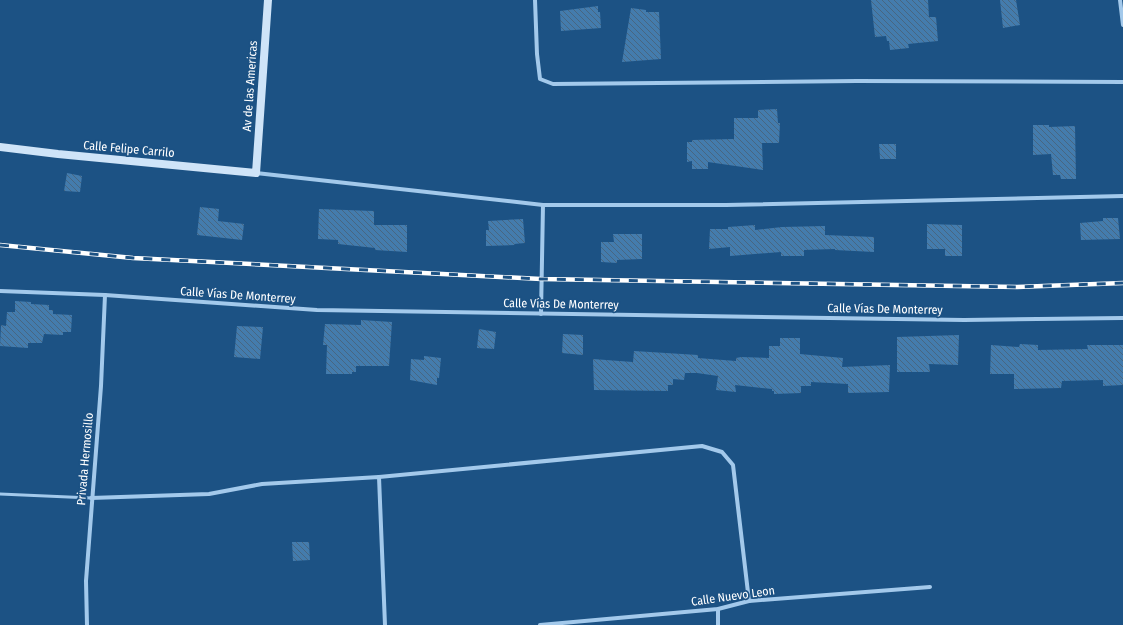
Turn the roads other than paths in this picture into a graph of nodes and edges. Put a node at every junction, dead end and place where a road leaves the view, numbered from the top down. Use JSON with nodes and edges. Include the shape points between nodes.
{"nodes":[{"id":1,"x":268,"y":0,"type":"edge"},
{"id":2,"x":535,"y":0,"type":"edge"},
{"id":3,"x":1120,"y":0,"type":"edge"},
{"id":4,"x":1123,"y":25,"type":"edge"},
{"id":5,"x":1123,"y":82,"type":"edge"},
{"id":6,"x":0,"y":147,"type":"edge"},
{"id":7,"x":256,"y":173,"type":"junction"},
{"id":8,"x":1123,"y":196,"type":"edge"},
{"id":9,"x":543,"y":205,"type":"junction"},
{"id":10,"x":0,"y":291,"type":"edge"},
{"id":11,"x":106,"y":295,"type":"junction"},
{"id":12,"x":540,"y":314,"type":"junction"},
{"id":13,"x":1123,"y":318,"type":"edge"},
{"id":14,"x":379,"y":477,"type":"junction"},
{"id":15,"x":0,"y":494,"type":"edge"},
{"id":16,"x":91,"y":498,"type":"junction"},
{"id":17,"x":930,"y":587,"type":"dead end"},
{"id":18,"x":749,"y":601,"type":"junction"},
{"id":19,"x":718,"y":609,"type":"junction"},
{"id":20,"x":87,"y":625,"type":"edge"},
{"id":21,"x":385,"y":625,"type":"edge"},
{"id":22,"x":540,"y":625,"type":"edge"},
{"id":23,"x":718,"y":625,"type":"edge"}],
"edges":[{"from":1,"to":7,"type":"street","name":"Av de las Americas"},
{"from":2,"to":5,"type":"street","via":[[540,79],[553,84]]},
{"from":3,"to":4,"type":"street"},
{"from":6,"to":7,"type":"street","name":"Calle Felipe Carrilo"},
{"from":7,"to":9,"type":"street"},
{"from":8,"to":9,"type":"street","via":[[726,205]]},
{"from":9,"to":12,"type":"street"},
{"from":10,"to":11,"type":"street","name":"Calle Vías De Monterrey"},
{"from":11,"to":12,"type":"street","name":"Calle Vías De Monterrey","via":[[317,310]]},
{"from":11,"to":16,"type":"street","name":"Privada Hermosillo"},
{"from":12,"to":13,"type":"street","name":"Calle Vías De Monterrey","via":[[964,320]]},
{"from":14,"to":16,"type":"street","via":[[262,484],[209,494]]},
{"from":14,"to":18,"type":"street","via":[[702,446],[722,452],[733,465]]},
{"from":14,"to":21,"type":"street"},
{"from":15,"to":16,"type":"lane"},
{"from":16,"to":20,"type":"street","name":"Privada Hermosillo","via":[[86,581]]},
{"from":17,"to":18,"type":"street","name":"Calle Nuevo Leon"},
{"from":18,"to":19,"type":"street","name":"Calle Nuevo Leon"},
{"from":19,"to":22,"type":"street","name":"Calle Nuevo Leon"},
{"from":19,"to":23,"type":"street"}]}
